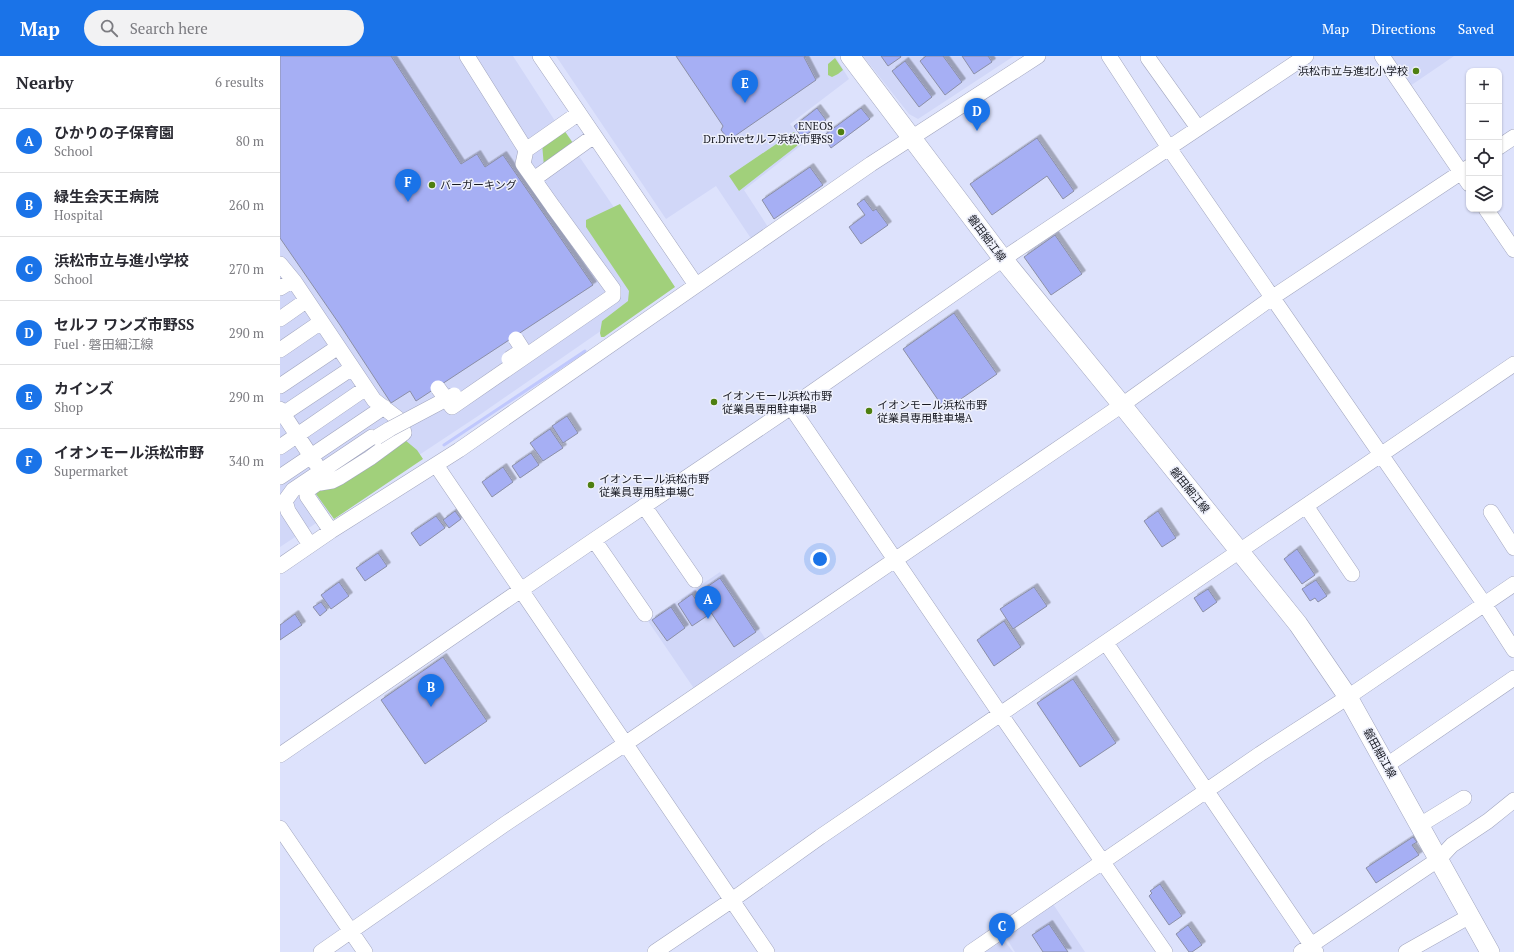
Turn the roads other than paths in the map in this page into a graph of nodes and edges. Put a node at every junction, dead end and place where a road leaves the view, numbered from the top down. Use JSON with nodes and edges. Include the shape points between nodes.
{"nodes":[{"id":1,"x":467,"y":56,"type":"edge"},
{"id":2,"x":540,"y":56,"type":"edge"},
{"id":3,"x":850,"y":56,"type":"edge"},
{"id":4,"x":1038,"y":56,"type":"edge"},
{"id":5,"x":1109,"y":56,"type":"edge"},
{"id":6,"x":1306,"y":56,"type":"edge"},
{"id":7,"x":1382,"y":56,"type":"edge"},
{"id":8,"x":1148,"y":58,"type":"dead end"},
{"id":9,"x":579,"y":113,"type":"junction"},
{"id":10,"x":1198,"y":128,"type":"junction"},
{"id":11,"x":594,"y":136,"type":"junction"},
{"id":12,"x":1514,"y":137,"type":"edge"},
{"id":13,"x":911,"y":138,"type":"junction"},
{"id":14,"x":1502,"y":145,"type":"edge"},
{"id":15,"x":1169,"y":148,"type":"junction"},
{"id":16,"x":526,"y":150,"type":"junction"},
{"id":17,"x":1466,"y":175,"type":"edge"},
{"id":18,"x":534,"y":179,"type":"junction"},
{"id":19,"x":1488,"y":212,"type":"edge"},
{"id":20,"x":1514,"y":250,"type":"edge"},
{"id":21,"x":1002,"y":259,"type":"junction"},
{"id":22,"x":280,"y":264,"type":"edge"},
{"id":23,"x":293,"y":280,"type":"junction"},
{"id":24,"x":696,"y":285,"type":"junction"},
{"id":25,"x":280,"y":288,"type":"edge"},
{"id":26,"x":1273,"y":297,"type":"junction"},
{"id":27,"x":307,"y":300,"type":"junction"},
{"id":28,"x":280,"y":319,"type":"edge"},
{"id":29,"x":321,"y":322,"type":"junction"},
{"id":30,"x":516,"y":339,"type":"dead end"},
{"id":31,"x":338,"y":347,"type":"junction"},
{"id":32,"x":280,"y":350,"type":"edge"},
{"id":33,"x":1514,"y":364,"type":"edge"},
{"id":34,"x":352,"y":368,"type":"junction"},
{"id":35,"x":280,"y":386,"type":"edge"},
{"id":36,"x":366,"y":388,"type":"junction"},
{"id":37,"x":438,"y":388,"type":"dead end"},
{"id":38,"x":1122,"y":405,"type":"junction"},
{"id":39,"x":791,"y":407,"type":"junction"},
{"id":40,"x":387,"y":410,"type":"junction"},
{"id":41,"x":281,"y":413,"type":"edge"},
{"id":42,"x":297,"y":436,"type":"junction"},
{"id":43,"x":280,"y":447,"type":"edge"},
{"id":44,"x":1382,"y":455,"type":"junction"},
{"id":45,"x":311,"y":456,"type":"junction"},
{"id":46,"x":436,"y":465,"type":"junction"},
{"id":47,"x":323,"y":476,"type":"junction"},
{"id":48,"x":280,"y":477,"type":"edge"},
{"id":49,"x":283,"y":496,"type":"edge"},
{"id":50,"x":644,"y":506,"type":"junction"},
{"id":51,"x":1306,"y":506,"type":"junction"},
{"id":52,"x":1491,"y":512,"type":"dead end"},
{"id":53,"x":330,"y":531,"type":"junction"},
{"id":54,"x":594,"y":540,"type":"junction"},
{"id":55,"x":310,"y":545,"type":"junction"},
{"id":56,"x":1514,"y":548,"type":"edge"},
{"id":57,"x":1239,"y":552,"type":"junction"},
{"id":58,"x":895,"y":560,"type":"junction"},
{"id":59,"x":280,"y":566,"type":"edge"},
{"id":60,"x":1352,"y":574,"type":"dead end"},
{"id":61,"x":695,"y":580,"type":"dead end"},
{"id":62,"x":1514,"y":584,"type":"edge"},
{"id":63,"x":521,"y":591,"type":"junction"},
{"id":64,"x":1485,"y":605,"type":"junction"},
{"id":65,"x":645,"y":614,"type":"dead end"},
{"id":66,"x":1106,"y":643,"type":"junction"},
{"id":67,"x":1514,"y":650,"type":"edge"},
{"id":68,"x":1514,"y":678,"type":"edge"},
{"id":69,"x":1348,"y":697,"type":"junction"},
{"id":70,"x":1001,"y":715,"type":"junction"},
{"id":71,"x":625,"y":744,"type":"junction"},
{"id":72,"x":280,"y":756,"type":"edge"},
{"id":73,"x":1387,"y":765,"type":"junction"},
{"id":74,"x":1206,"y":791,"type":"junction"},
{"id":75,"x":1464,"y":798,"type":"dead end"},
{"id":76,"x":1514,"y":800,"type":"edge"},
{"id":77,"x":1420,"y":825,"type":"junction"},
{"id":78,"x":280,"y":828,"type":"edge"},
{"id":79,"x":1439,"y":859,"type":"junction"},
{"id":80,"x":1104,"y":862,"type":"junction"},
{"id":81,"x":732,"y":900,"type":"junction"},
{"id":82,"x":1470,"y":916,"type":"junction"},
{"id":83,"x":351,"y":932,"type":"junction"},
{"id":84,"x":1309,"y":950,"type":"edge"},
{"id":85,"x":321,"y":952,"type":"edge"},
{"id":86,"x":365,"y":952,"type":"edge"},
{"id":87,"x":655,"y":952,"type":"edge"},
{"id":88,"x":767,"y":952,"type":"edge"},
{"id":89,"x":971,"y":952,"type":"edge"},
{"id":90,"x":1165,"y":952,"type":"edge"},
{"id":91,"x":1406,"y":952,"type":"edge"},
{"id":92,"x":1490,"y":952,"type":"edge"}],
"edges":[{"from":1,"to":16,"type":"street"},
{"from":2,"to":9,"type":"street"},
{"from":3,"to":13,"type":"main road","name":"磐田細江線"},
{"from":4,"to":13,"type":"street"},
{"from":5,"to":15,"type":"street"},
{"from":6,"to":10,"type":"street"},
{"from":7,"to":17,"type":"street"},
{"from":8,"to":10,"type":"street"},
{"from":9,"to":11,"type":"street"},
{"from":9,"to":16,"type":"street"},
{"from":10,"to":15,"type":"street"},
{"from":11,"to":18,"type":"street"},
{"from":11,"to":24,"type":"street"},
{"from":12,"to":14,"type":"street"},
{"from":13,"to":21,"type":"main road","name":"磐田細江線"},
{"from":13,"to":24,"type":"street"},
{"from":15,"to":21,"type":"street"},
{"from":15,"to":26,"type":"street"},
{"from":16,"to":18,"type":"street","via":[[523,164]]},
{"from":17,"to":26,"type":"street"},
{"from":18,"to":37,"type":"street","bridge":true,"via":[[613,289],[613,296],[452,407]]},
{"from":19,"to":20,"type":"street"},
{"from":21,"to":38,"type":"main road","name":"磐田細江線"},
{"from":21,"to":39,"type":"street"},
{"from":22,"to":23,"type":"street"},
{"from":23,"to":25,"type":"street"},
{"from":23,"to":27,"type":"street"},
{"from":24,"to":46,"type":"street"},
{"from":26,"to":38,"type":"street"},
{"from":26,"to":44,"type":"street"},
{"from":27,"to":28,"type":"street"},
{"from":27,"to":29,"type":"street"},
{"from":29,"to":31,"type":"street"},
{"from":29,"to":32,"type":"street"},
{"from":30,"to":47,"type":"street","bridge":true,"via":[[523,350],[453,396],[377,437],[372,437]]},
{"from":31,"to":34,"type":"street"},
{"from":31,"to":35,"type":"street"},
{"from":33,"to":44,"type":"street"},
{"from":34,"to":36,"type":"street"},
{"from":34,"to":41,"type":"street"},
{"from":36,"to":40,"type":"street","via":[[374,400]]},
{"from":36,"to":42,"type":"street"},
{"from":38,"to":57,"type":"main road","name":"磐田細江線"},
{"from":38,"to":58,"type":"street"},
{"from":39,"to":50,"type":"street"},
{"from":39,"to":58,"type":"street"},
{"from":40,"to":45,"type":"street"},
{"from":40,"to":47,"type":"street","via":[[401,421],[404,433],[340,477],[332,481]]},
{"from":41,"to":42,"type":"street"},
{"from":42,"to":43,"type":"street"},
{"from":42,"to":45,"type":"street"},
{"from":44,"to":51,"type":"street"},
{"from":44,"to":64,"type":"street"},
{"from":45,"to":47,"type":"street"},
{"from":45,"to":48,"type":"street"},
{"from":46,"to":53,"type":"street"},
{"from":46,"to":63,"type":"street"},
{"from":47,"to":49,"type":"street"},
{"from":47,"to":53,"type":"street","via":[[308,490],[307,496]]},
{"from":49,"to":55,"type":"street","via":[[288,511]]},
{"from":50,"to":54,"type":"street"},
{"from":50,"to":61,"type":"street"},
{"from":51,"to":57,"type":"street"},
{"from":51,"to":60,"type":"street"},
{"from":52,"to":56,"type":"street"},
{"from":53,"to":55,"type":"street"},
{"from":54,"to":63,"type":"street"},
{"from":54,"to":65,"type":"street"},
{"from":55,"to":59,"type":"street"},
{"from":57,"to":66,"type":"street"},
{"from":57,"to":69,"type":"main road","name":"磐田細江線","via":[[1298,624]]},
{"from":58,"to":70,"type":"street"},
{"from":58,"to":71,"type":"street"},
{"from":62,"to":64,"type":"street"},
{"from":63,"to":71,"type":"street"},
{"from":63,"to":72,"type":"street"},
{"from":64,"to":67,"type":"street"},
{"from":64,"to":69,"type":"street"},
{"from":66,"to":70,"type":"street"},
{"from":66,"to":74,"type":"street"},
{"from":68,"to":73,"type":"street"},
{"from":69,"to":73,"type":"main road","name":"磐田細江線"},
{"from":69,"to":74,"type":"street"},
{"from":70,"to":80,"type":"street"},
{"from":70,"to":81,"type":"street","via":[[820,837]]},
{"from":71,"to":81,"type":"street"},
{"from":71,"to":83,"type":"street"},
{"from":73,"to":77,"type":"main road","name":"磐田細江線"},
{"from":74,"to":80,"type":"street"},
{"from":74,"to":84,"type":"street"},
{"from":75,"to":77,"type":"street"},
{"from":76,"to":79,"type":"street","via":[[1452,845]]},
{"from":77,"to":79,"type":"main road","name":"磐田細江線"},
{"from":78,"to":83,"type":"street"},
{"from":79,"to":82,"type":"main road","name":"磐田細江線"},
{"from":79,"to":84,"type":"street"},
{"from":80,"to":89,"type":"street"},
{"from":80,"to":90,"type":"street"},
{"from":81,"to":87,"type":"street"},
{"from":81,"to":88,"type":"street"},
{"from":82,"to":91,"type":"street"},
{"from":82,"to":92,"type":"main road","name":"磐田細江線"},
{"from":83,"to":85,"type":"street"},
{"from":83,"to":86,"type":"street"}]}
